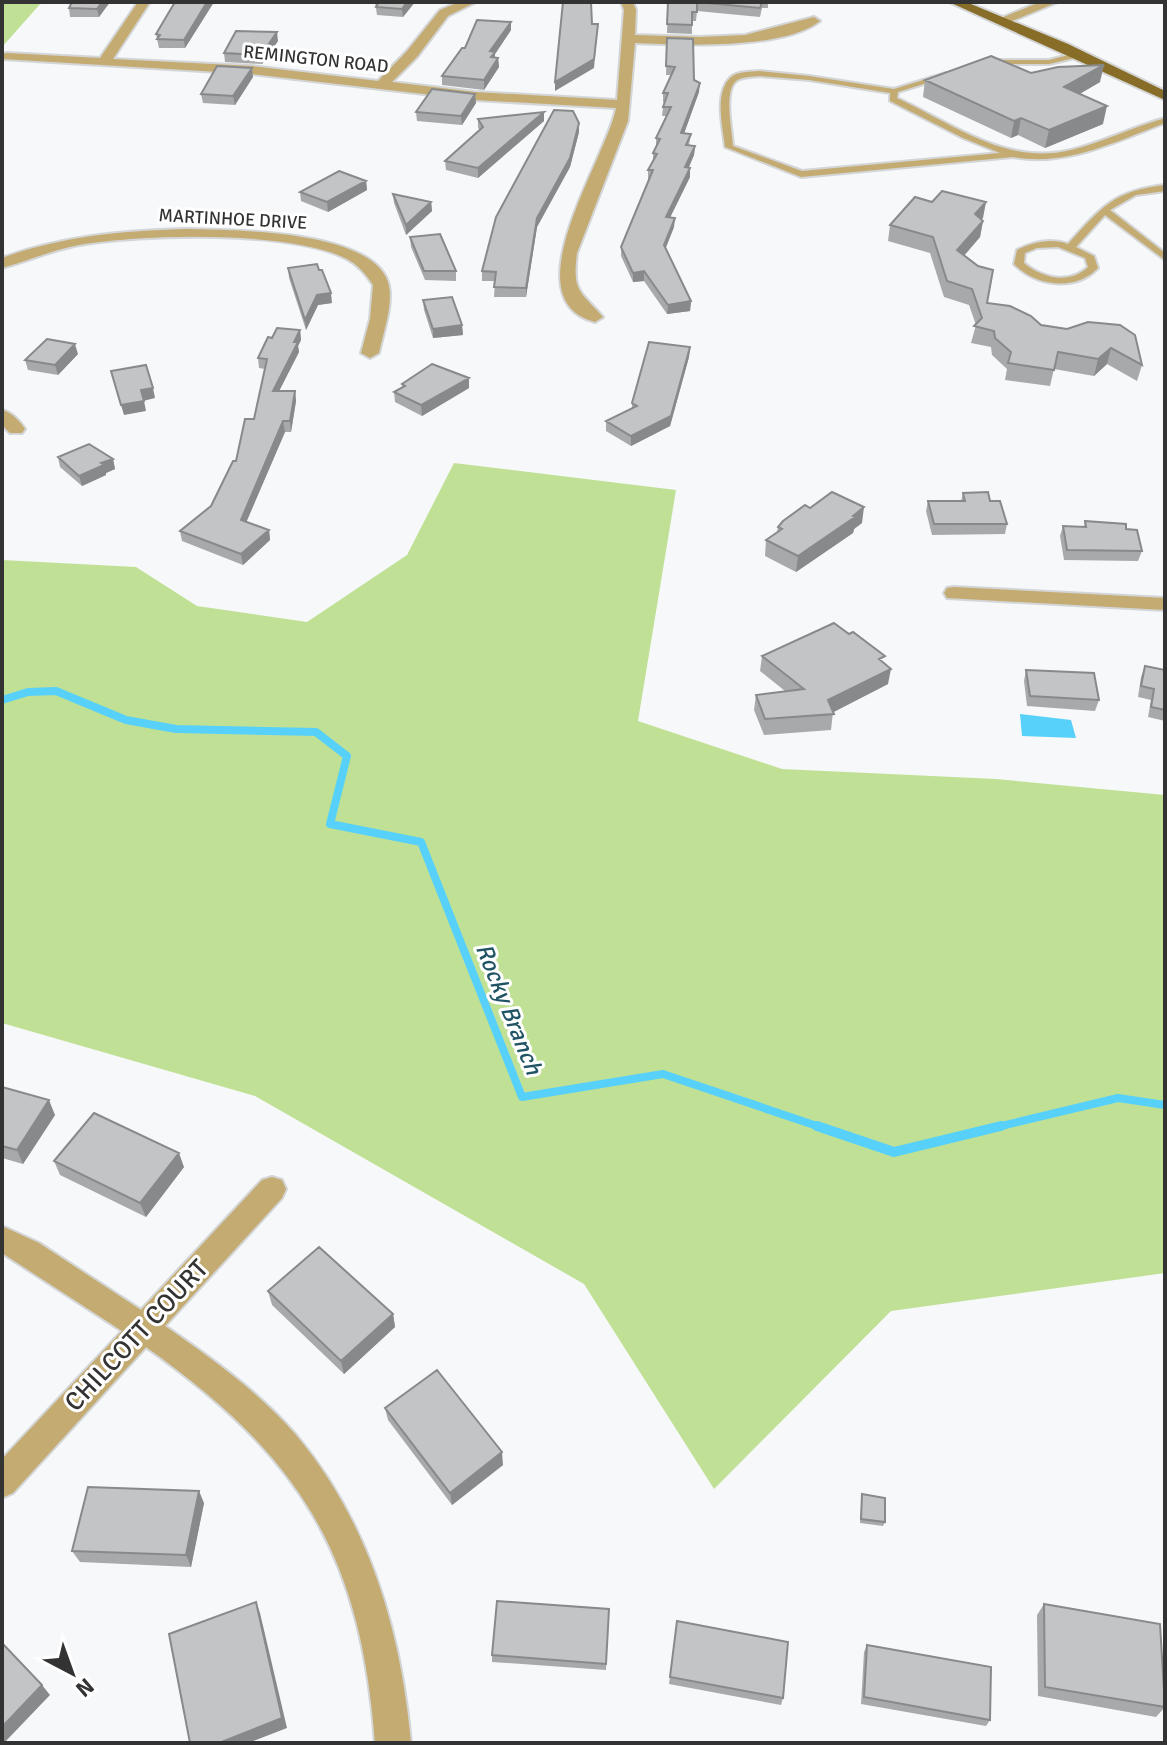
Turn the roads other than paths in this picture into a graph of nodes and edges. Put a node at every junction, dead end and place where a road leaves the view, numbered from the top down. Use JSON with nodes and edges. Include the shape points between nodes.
{"nodes":[{"id":1,"x":144,"y":2,"type":"edge"},
{"id":2,"x":470,"y":2,"type":"edge"},
{"id":3,"x":627,"y":2,"type":"edge"},
{"id":4,"x":955,"y":2,"type":"edge"},
{"id":5,"x":1052,"y":2,"type":"edge"},
{"id":6,"x":814,"y":21,"type":"dead end"},
{"id":7,"x":1000,"y":21,"type":"junction"},
{"id":8,"x":629,"y":39,"type":"junction"},
{"id":9,"x":1080,"y":54,"type":"junction"},
{"id":10,"x":7,"y":57,"type":"dead end"},
{"id":11,"x":979,"y":61,"type":"edge"},
{"id":12,"x":104,"y":62,"type":"junction"},
{"id":13,"x":958,"y":69,"type":"edge"},
{"id":14,"x":382,"y":84,"type":"junction"},
{"id":15,"x":894,"y":91,"type":"junction"},
{"id":16,"x":1165,"y":96,"type":"edge"},
{"id":17,"x":621,"y":104,"type":"junction"},
{"id":18,"x":1165,"y":120,"type":"edge"},
{"id":19,"x":1012,"y":155,"type":"junction"},
{"id":20,"x":1165,"y":188,"type":"edge"},
{"id":21,"x":1105,"y":211,"type":"junction"},
{"id":22,"x":1071,"y":247,"type":"junction"},
{"id":23,"x":1165,"y":257,"type":"edge"},
{"id":24,"x":2,"y":263,"type":"edge"},
{"id":25,"x":595,"y":317,"type":"dead end"},
{"id":26,"x":370,"y":353,"type":"dead end"},
{"id":27,"x":954,"y":593,"type":"dead end"},
{"id":28,"x":1165,"y":604,"type":"edge"},
{"id":29,"x":272,"y":1189,"type":"dead end"},
{"id":30,"x":2,"y":1239,"type":"edge"},
{"id":31,"x":141,"y":1329,"type":"junction"},
{"id":32,"x":2,"y":1482,"type":"edge"},
{"id":33,"x":393,"y":1743,"type":"edge"}],
"edges":[{"from":1,"to":12,"type":"street"},
{"from":2,"to":14,"type":"street","via":[[444,13]]},
{"from":3,"to":8,"type":"street"},
{"from":4,"to":7,"type":"main road"},
{"from":5,"to":7,"type":"street"},
{"from":6,"to":8,"type":"street","via":[[776,35],[734,41]]},
{"from":7,"to":9,"type":"main road"},
{"from":8,"to":17,"type":"street"},
{"from":9,"to":11,"type":"lane","via":[[1049,62]]},
{"from":9,"to":16,"type":"main road"},
{"from":10,"to":12,"type":"street","name":"REMINGTON ROAD"},
{"from":12,"to":14,"type":"street","name":"REMINGTON ROAD"},
{"from":13,"to":15,"type":"lane"},
{"from":14,"to":17,"type":"street","name":"REMINGTON ROAD","via":[[475,96]]},
{"from":15,"to":19,"type":"lane","via":[[893,99]]},
{"from":15,"to":19,"type":"lane","via":[[763,73],[737,76],[726,101],[729,147],[801,174]]},
{"from":17,"to":25,"type":"street","via":[[610,156],[569,254],[568,288]]},
{"from":18,"to":19,"type":"lane","via":[[1088,150],[1038,158]]},
{"from":20,"to":21,"type":"lane","via":[[1137,190],[1115,199]]},
{"from":21,"to":22,"type":"lane"},
{"from":21,"to":23,"type":"lane"},
{"from":22,"to":22,"type":"lane","via":[[1047,243],[1026,248],[1019,264],[1045,279],[1081,278],[1093,262]]},
{"from":24,"to":26,"type":"street","name":"MARTINHOE DRIVE","via":[[58,245],[115,236],[274,238],[320,244],[365,264],[381,285]]},
{"from":27,"to":28,"type":"street"},
{"from":29,"to":31,"type":"street","name":"CHILCOTT COURT"},
{"from":30,"to":31,"type":"street"},
{"from":31,"to":32,"type":"street","name":"CHILCOTT COURT"},
{"from":31,"to":33,"type":"street","via":[[252,1412],[294,1458],[329,1509],[357,1567],[379,1635]]}]}
